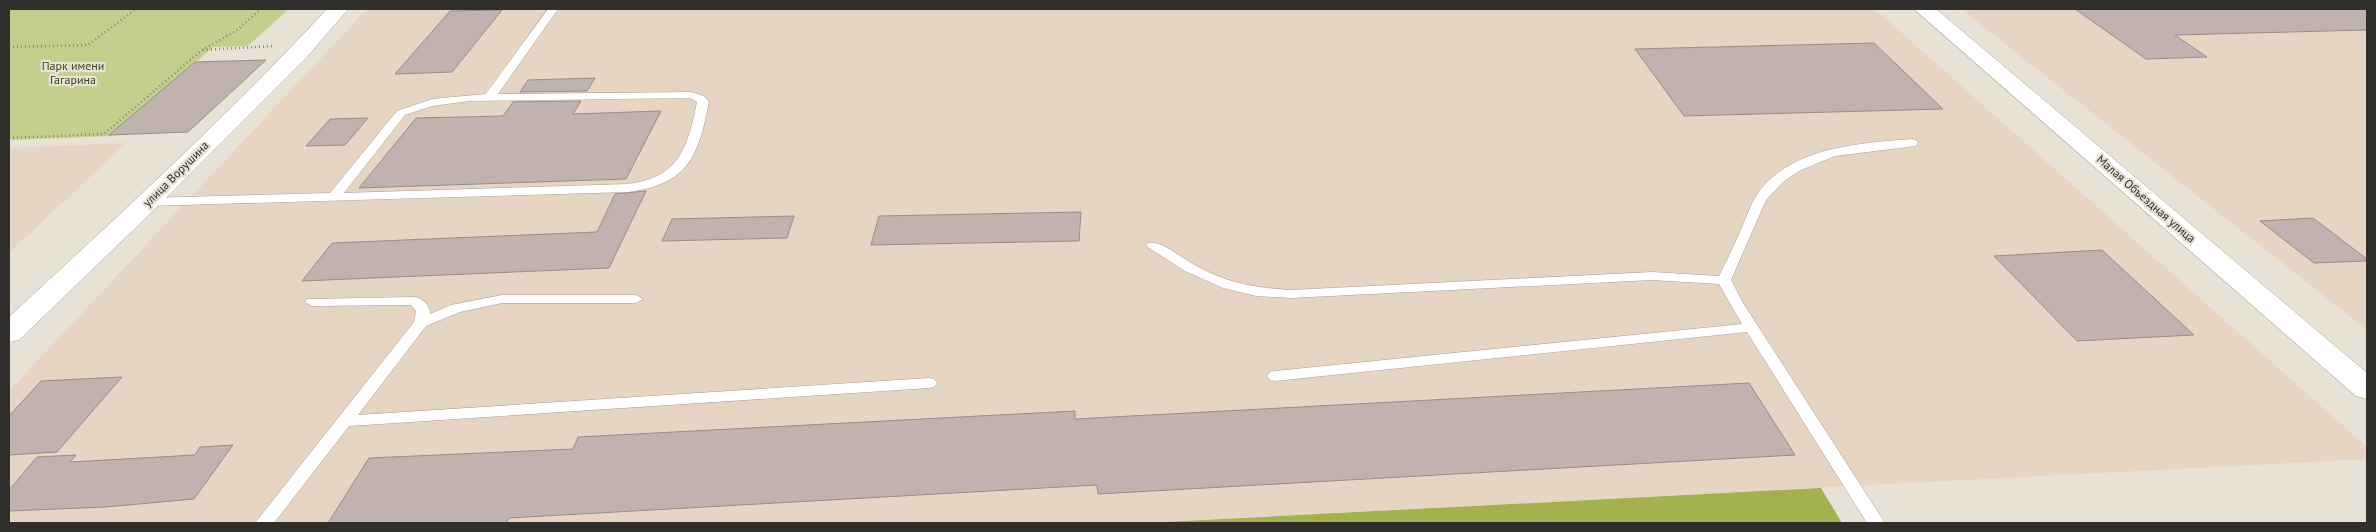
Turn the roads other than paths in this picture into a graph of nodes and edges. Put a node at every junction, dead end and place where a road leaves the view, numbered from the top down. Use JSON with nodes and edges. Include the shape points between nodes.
{"nodes":[{"id":1,"x":338,"y":9,"type":"edge"},
{"id":2,"x":553,"y":9,"type":"edge"},
{"id":3,"x":1924,"y":9,"type":"edge"},
{"id":4,"x":489,"y":98,"type":"junction"},
{"id":5,"x":1912,"y":143,"type":"dead end"},
{"id":6,"x":334,"y":197,"type":"junction"},
{"id":7,"x":148,"y":202,"type":"junction"},
{"id":8,"x":1153,"y":246,"type":"dead end"},
{"id":9,"x":1724,"y":280,"type":"junction"},
{"id":10,"x":636,"y":299,"type":"dead end"},
{"id":11,"x":312,"y":302,"type":"dead end"},
{"id":12,"x":18,"y":316,"type":"edge"},
{"id":13,"x":421,"y":323,"type":"junction"},
{"id":14,"x":1753,"y":328,"type":"junction"},
{"id":15,"x":9,"y":333,"type":"edge"},
{"id":16,"x":1275,"y":376,"type":"dead end"},
{"id":17,"x":929,"y":383,"type":"dead end"},
{"id":18,"x":2367,"y":390,"type":"edge"},
{"id":19,"x":343,"y":421,"type":"junction"},
{"id":20,"x":264,"y":523,"type":"edge"},
{"id":21,"x":1876,"y":523,"type":"edge"}],
"edges":[{"from":1,"to":7,"type":"street","name":"улица Ворушина"},
{"from":2,"to":4,"type":"lane"},
{"from":3,"to":18,"type":"street","name":"Малая Объездная улица"},
{"from":4,"to":6,"type":"lane","via":[[428,102],[401,113]]},
{"from":4,"to":6,"type":"lane","via":[[691,95],[703,102],[699,126],[677,171],[648,185]]},
{"from":5,"to":9,"type":"lane","via":[[1836,152],[1803,164],[1778,180],[1763,195]]},
{"from":6,"to":7,"type":"lane"},
{"from":7,"to":12,"type":"street","name":"улица Ворушина"},
{"from":8,"to":9,"type":"lane","via":[[1189,268],[1255,292],[1291,294],[1652,276]]},
{"from":9,"to":14,"type":"lane"},
{"from":10,"to":13,"type":"lane","via":[[502,299],[456,308]]},
{"from":11,"to":13,"type":"lane","via":[[415,301],[423,310]]},
{"from":12,"to":15,"type":"street","name":"улица Ворушина"},
{"from":13,"to":19,"type":"lane"},
{"from":14,"to":16,"type":"lane"},
{"from":14,"to":21,"type":"lane"},
{"from":17,"to":19,"type":"lane"},
{"from":19,"to":20,"type":"lane"}]}
